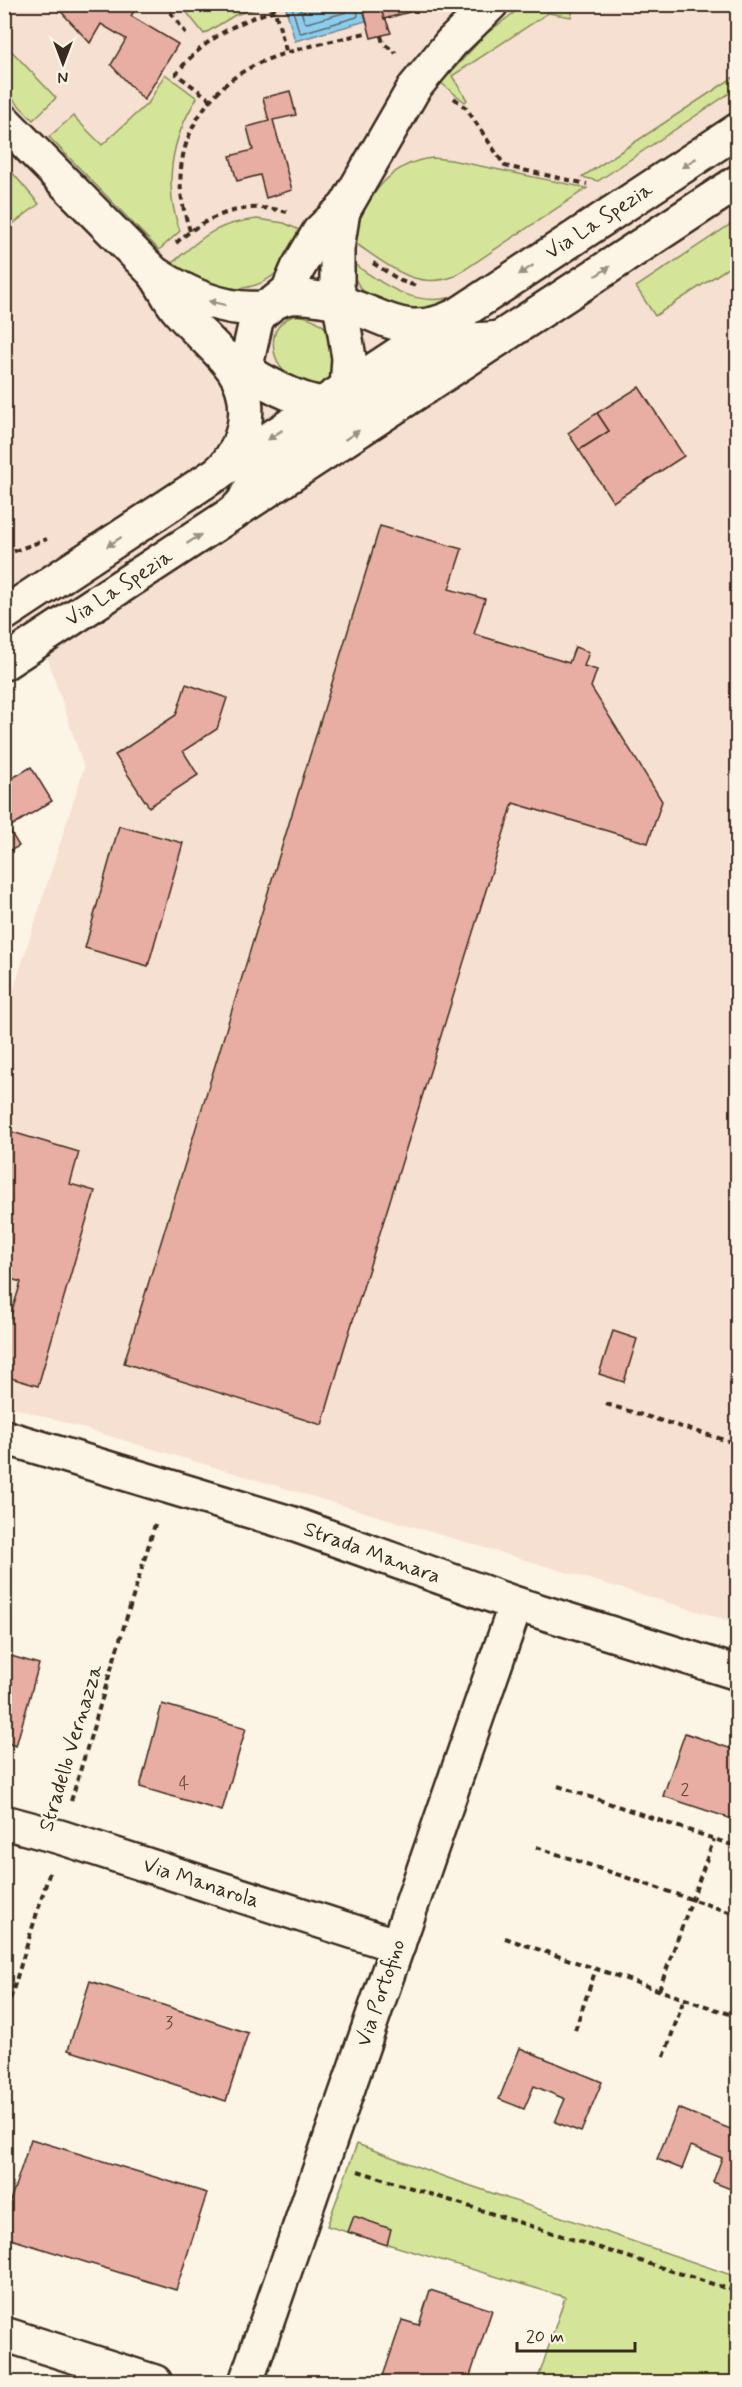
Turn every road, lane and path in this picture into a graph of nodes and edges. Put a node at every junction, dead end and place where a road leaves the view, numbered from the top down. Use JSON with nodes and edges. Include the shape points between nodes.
{"nodes":[{"id":1,"x":164,"y":4,"type":"edge"},
{"id":2,"x":273,"y":4,"type":"edge"},
{"id":3,"x":491,"y":4,"type":"edge"},
{"id":4,"x":275,"y":10,"type":"junction"},
{"id":5,"x":369,"y":32,"type":"dead end"},
{"id":6,"x":186,"y":33,"type":"dead end"},
{"id":7,"x":381,"y":36,"type":"dead end"},
{"id":8,"x":287,"y":54,"type":"junction"},
{"id":9,"x":424,"y":75,"type":"junction"},
{"id":10,"x":211,"y":100,"type":"junction"},
{"id":11,"x":4,"y":121,"type":"edge"},
{"id":12,"x":738,"y":130,"type":"edge"},
{"id":13,"x":738,"y":182,"type":"edge"},
{"id":14,"x":589,"y":184,"type":"dead end"},
{"id":15,"x":345,"y":207,"type":"junction"},
{"id":16,"x":190,"y":231,"type":"dead end"},
{"id":17,"x":337,"y":260,"type":"junction"},
{"id":18,"x":148,"y":268,"type":"junction"},
{"id":19,"x":286,"y":300,"type":"junction"},
{"id":20,"x":339,"y":303,"type":"junction"},
{"id":21,"x":462,"y":312,"type":"junction"},
{"id":22,"x":358,"y":325,"type":"junction"},
{"id":23,"x":254,"y":329,"type":"junction"},
{"id":24,"x":501,"y":337,"type":"junction"},
{"id":25,"x":212,"y":345,"type":"junction"},
{"id":26,"x":246,"y":369,"type":"junction"},
{"id":27,"x":276,"y":387,"type":"junction"},
{"id":28,"x":338,"y":399,"type":"junction"},
{"id":29,"x":245,"y":403,"type":"junction"},
{"id":30,"x":215,"y":475,"type":"junction"},
{"id":31,"x":233,"y":513,"type":"junction"},
{"id":32,"x":4,"y":614,"type":"edge"},
{"id":33,"x":4,"y":663,"type":"edge"},
{"id":34,"x":606,"y":1404,"type":"dead end"},
{"id":35,"x":4,"y":1437,"type":"edge"},
{"id":36,"x":738,"y":1444,"type":"edge"},
{"id":37,"x":166,"y":1486,"type":"junction"},
{"id":38,"x":516,"y":1604,"type":"junction"},
{"id":39,"x":738,"y":1673,"type":"edge"},
{"id":40,"x":558,"y":1786,"type":"dead end"},
{"id":41,"x":4,"y":1822,"type":"edge"},
{"id":42,"x":60,"y":1837,"type":"junction"},
{"id":43,"x":714,"y":1839,"type":"junction"},
{"id":44,"x":536,"y":1847,"type":"dead end"},
{"id":45,"x":738,"y":1847,"type":"edge"},
{"id":46,"x":690,"y":1899,"type":"junction"},
{"id":47,"x":738,"y":1916,"type":"edge"},
{"id":48,"x":505,"y":1938,"type":"dead end"},
{"id":49,"x":398,"y":1946,"type":"junction"},
{"id":50,"x":596,"y":1969,"type":"junction"},
{"id":51,"x":659,"y":1990,"type":"junction"},
{"id":52,"x":684,"y":1999,"type":"junction"},
{"id":53,"x":738,"y":2017,"type":"edge"},
{"id":54,"x":4,"y":2019,"type":"edge"},
{"id":55,"x":575,"y":2030,"type":"dead end"},
{"id":56,"x":664,"y":2057,"type":"dead end"},
{"id":57,"x":323,"y":2160,"type":"junction"},
{"id":58,"x":738,"y":2292,"type":"edge"},
{"id":59,"x":4,"y":2334,"type":"edge"},
{"id":60,"x":155,"y":2382,"type":"edge"},
{"id":61,"x":246,"y":2382,"type":"edge"}],
"edges":[{"from":1,"to":6,"type":"path"},
{"from":2,"to":4,"type":"path"},
{"from":3,"to":9,"type":"street"},
{"from":4,"to":8,"type":"path"},
{"from":4,"to":10,"type":"path","via":[[219,33],[176,74]]},
{"from":5,"to":8,"type":"path"},
{"from":7,"to":9,"type":"path","via":[[382,43]]},
{"from":8,"to":10,"type":"path","via":[[243,72]]},
{"from":9,"to":14,"type":"path","via":[[466,108],[506,166]]},
{"from":9,"to":15,"type":"street"},
{"from":10,"to":16,"type":"path","via":[[193,127],[181,168],[183,211]]},
{"from":11,"to":18,"type":"street"},
{"from":12,"to":21,"type":"street","name":"Via La Spezia","one_way":true},
{"from":24,"to":13,"type":"street","name":"Via La Spezia","one_way":true},
{"from":15,"to":17,"type":"street"},
{"from":15,"to":19,"type":"street","name":"Via La Spezia","via":[[322,229],[298,268]]},
{"from":17,"to":20,"type":"street"},
{"from":17,"to":22,"type":"street","name":"Via La Spezia"},
{"from":19,"to":18,"type":"street","name":"Via La Spezia","one_way":true,"via":[[260,308],[218,304],[197,297]]},
{"from":18,"to":25,"type":"street","name":"Via La Spezia","via":[[171,302]]},
{"from":19,"to":20,"type":"street","name":"Via La Spezia"},
{"from":19,"to":22,"type":"street","name":"Via La Spezia","via":[[314,301],[339,321]]},
{"from":19,"to":23,"type":"street","name":"Via La Spezia","via":[[261,313]]},
{"from":20,"to":22,"type":"street","name":"Via La Spezia","via":[[357,308]]},
{"from":21,"to":22,"type":"street","name":"Via La Spezia","via":[[434,324]]},
{"from":21,"to":28,"type":"street","name":"Via La Spezia"},
{"from":22,"to":28,"type":"street"},
{"from":23,"to":26,"type":"street","name":"Via La Spezia"},
{"from":23,"to":27,"type":"street","name":"Via La Spezia","via":[[255,360]]},
{"from":24,"to":28,"type":"street","name":"Via La Spezia","via":[[456,342],[357,404]]},
{"from":31,"to":24,"type":"street","name":"Via La Spezia","one_way":true},
{"from":25,"to":26,"type":"street","name":"Via La Spezia"},
{"from":25,"to":29,"type":"street","name":"Via La Spezia","via":[[238,377]]},
{"from":26,"to":27,"type":"street","name":"Via La Spezia"},
{"from":26,"to":29,"type":"street","name":"Via La Spezia"},
{"from":27,"to":28,"type":"street","name":"Via La Spezia","via":[[297,397]]},
{"from":28,"to":30,"type":"street","name":"Via La Spezia","one_way":true},
{"from":28,"to":31,"type":"street","name":"Via La Spezia","via":[[330,423],[258,474],[243,503]]},
{"from":29,"to":30,"type":"street","name":"Via La Spezia","via":[[241,442]]},
{"from":30,"to":32,"type":"street","name":"Via La Spezia","one_way":true},
{"from":33,"to":31,"type":"street","name":"Via La Spezia","one_way":true},
{"from":34,"to":36,"type":"path"},
{"from":35,"to":37,"type":"street","name":"Strada Manara"},
{"from":37,"to":38,"type":"street","name":"Strada Manara","via":[[290,1523]]},
{"from":37,"to":42,"type":"path","name":"Stradello Vernazza"},
{"from":38,"to":39,"type":"street","name":"Strada Manara"},
{"from":38,"to":49,"type":"street","name":"Via Portofino"},
{"from":40,"to":43,"type":"path"},
{"from":41,"to":42,"type":"street","name":"Via Manarola"},
{"from":42,"to":49,"type":"street","name":"Via Manarola"},
{"from":42,"to":54,"type":"path","name":"Stradello Vernazza"},
{"from":43,"to":45,"type":"path"},
{"from":43,"to":46,"type":"path"},
{"from":44,"to":46,"type":"path"},
{"from":46,"to":47,"type":"path"},
{"from":46,"to":51,"type":"path"},
{"from":48,"to":50,"type":"path"},
{"from":49,"to":57,"type":"street","name":"Via Portofino"},
{"from":50,"to":51,"type":"path"},
{"from":50,"to":55,"type":"path"},
{"from":51,"to":52,"type":"path"},
{"from":52,"to":53,"type":"path"},
{"from":52,"to":56,"type":"path"},
{"from":57,"to":58,"type":"path"},
{"from":57,"to":61,"type":"street","name":"Via Portofino"},
{"from":59,"to":60,"type":"street"}]}
